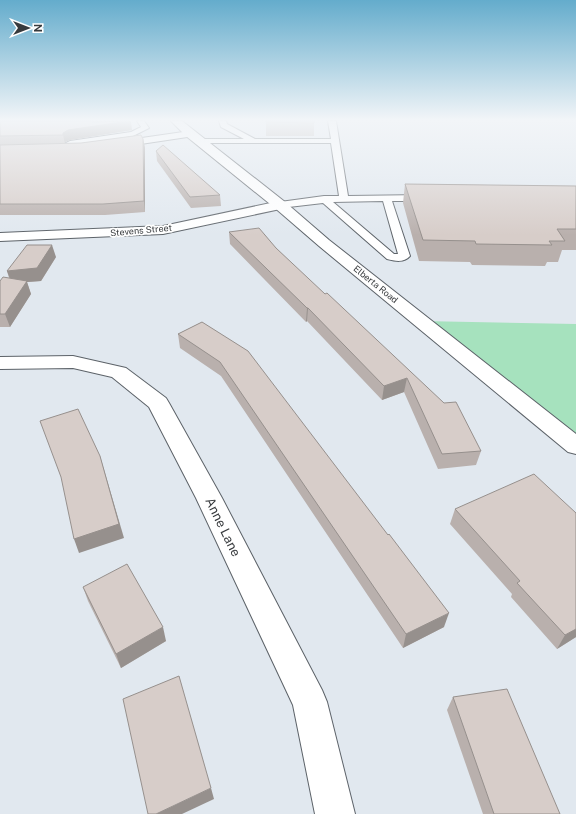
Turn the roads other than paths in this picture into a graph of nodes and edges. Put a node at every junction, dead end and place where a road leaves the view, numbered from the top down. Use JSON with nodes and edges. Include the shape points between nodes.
{"nodes":[{"id":1,"x":222,"y":159,"type":"edge"},
{"id":2,"x":338,"y":159,"type":"edge"},
{"id":3,"x":435,"y":198,"type":"edge"},
{"id":4,"x":324,"y":199,"type":"junction"},
{"id":5,"x":344,"y":199,"type":"junction"},
{"id":6,"x":387,"y":199,"type":"junction"},
{"id":7,"x":280,"y":205,"type":"junction"},
{"id":8,"x":0,"y":237,"type":"edge"},
{"id":9,"x":0,"y":363,"type":"edge"},
{"id":10,"x":576,"y":446,"type":"edge"},
{"id":11,"x":335,"y":814,"type":"edge"}],
"edges":[{"from":1,"to":7,"type":"street","name":"Elberta Road"},
{"from":2,"to":5,"type":"lane"},
{"from":3,"to":6,"type":"lane"},
{"from":4,"to":5,"type":"lane"},
{"from":4,"to":6,"type":"lane","via":[[391,257],[400,258],[404,256]]},
{"from":4,"to":7,"type":"lane"},
{"from":5,"to":6,"type":"lane"},
{"from":7,"to":8,"type":"street","name":"Stevens Street","via":[[163,230]]},
{"from":7,"to":10,"type":"street","name":"Elberta Road"},
{"from":9,"to":11,"type":"street","name":"Anne Lane","via":[[73,362],[119,372],[158,403],[209,498],[310,702]]}]}
